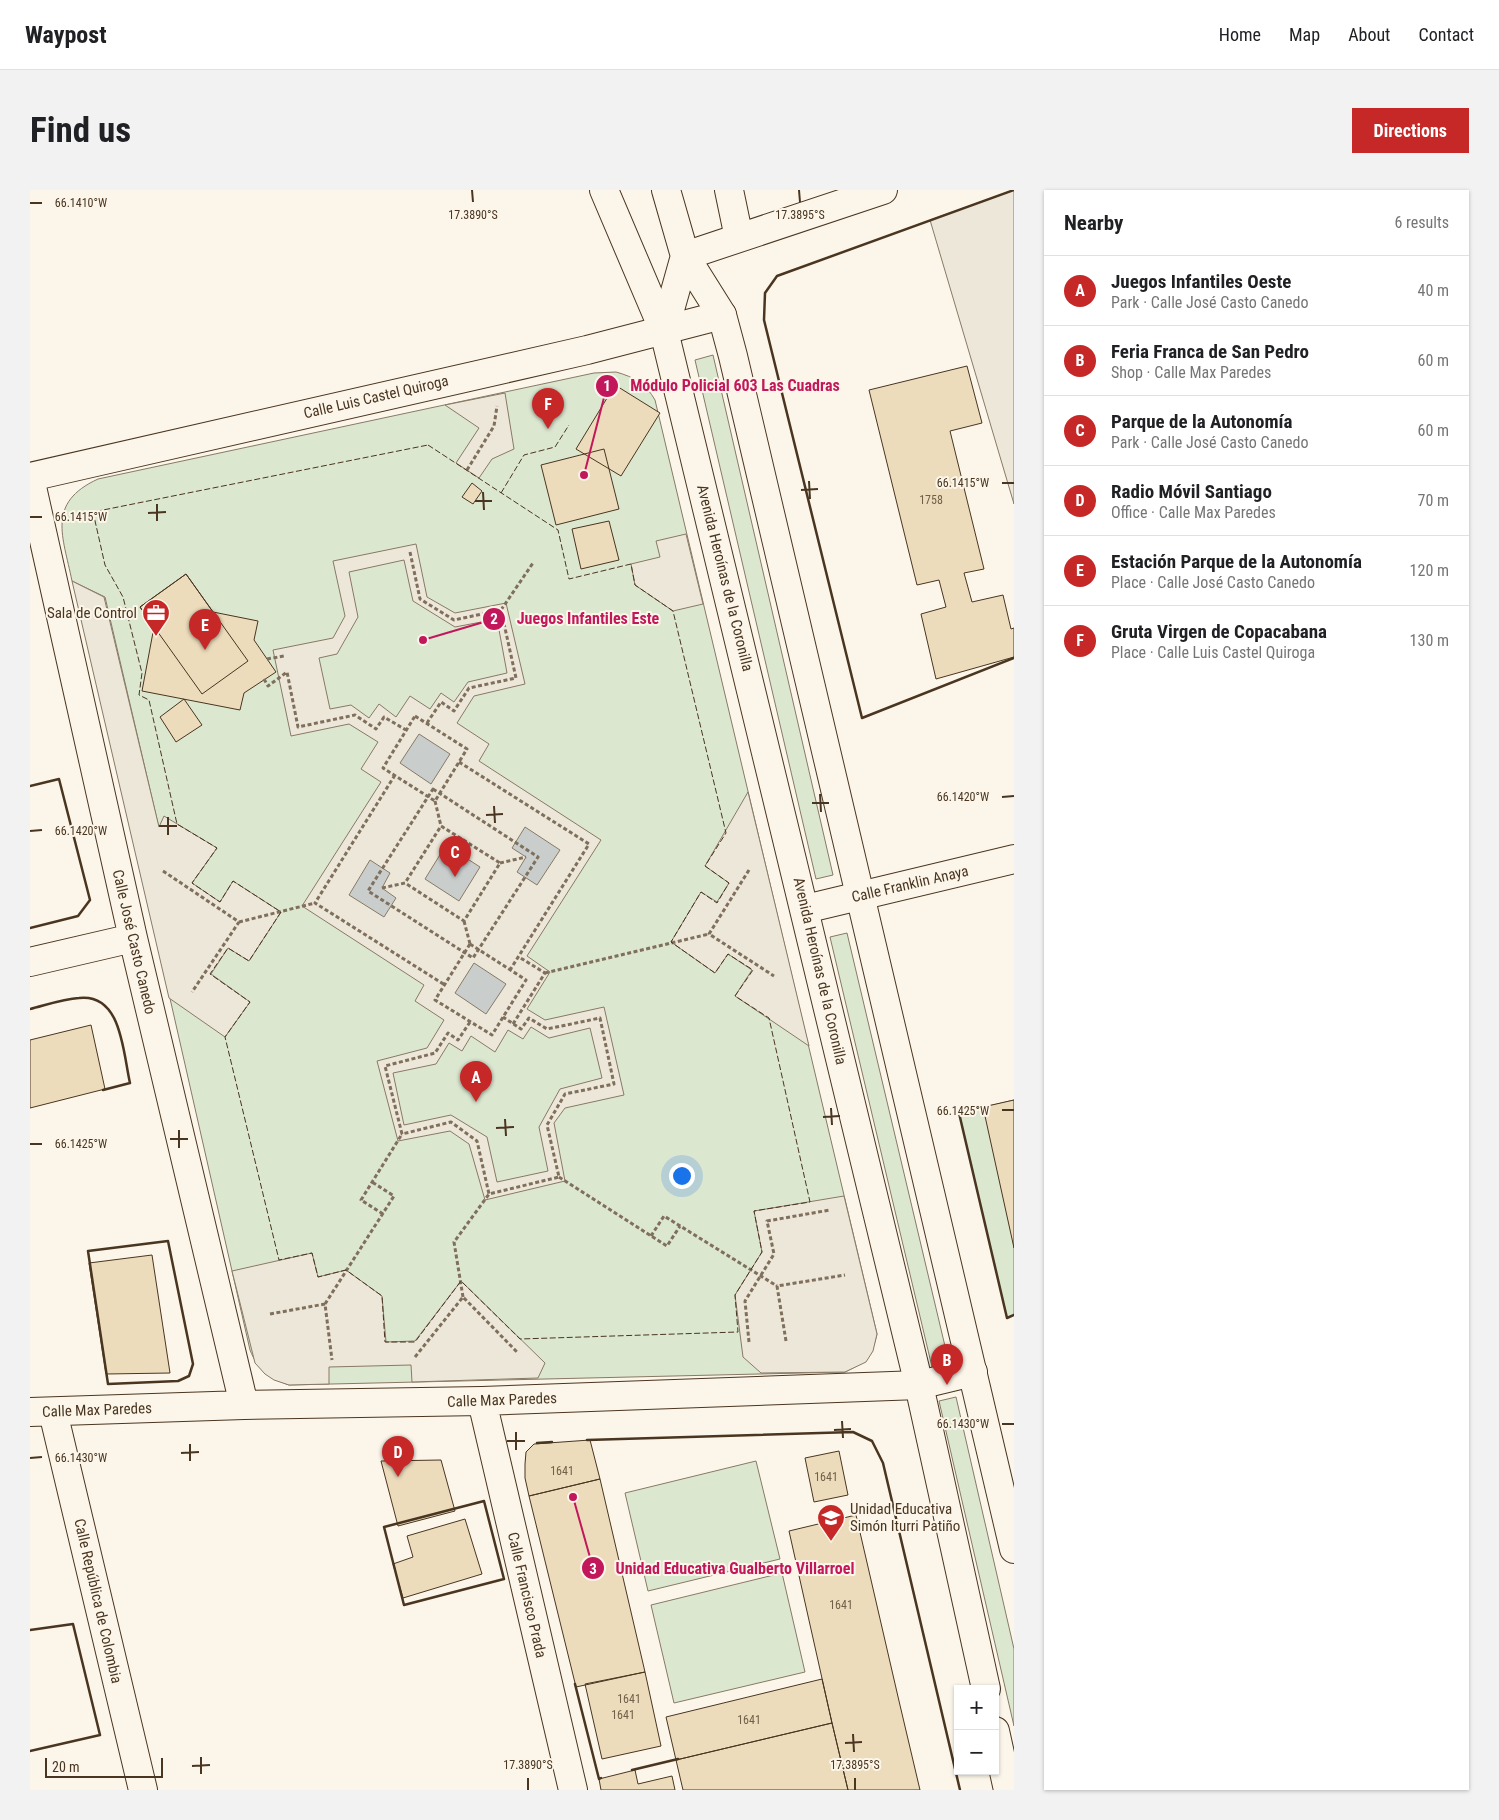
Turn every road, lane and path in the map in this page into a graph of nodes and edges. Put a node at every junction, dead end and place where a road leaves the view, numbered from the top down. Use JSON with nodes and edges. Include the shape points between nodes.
{"nodes":[{"id":1,"x":604,"y":190,"type":"edge"},
{"id":2,"x":666,"y":190,"type":"edge"},
{"id":3,"x":729,"y":190,"type":"edge"},
{"id":4,"x":883,"y":190,"type":"edge"},
{"id":5,"x":739,"y":238,"type":"junction"},
{"id":6,"x":684,"y":256,"type":"junction"},
{"id":7,"x":722,"y":315,"type":"junction"},
{"id":8,"x":664,"y":330,"type":"junction"},
{"id":9,"x":498,"y":400,"type":"dead end"},
{"id":10,"x":466,"y":470,"type":"dead end"},
{"id":11,"x":30,"y":477,"type":"edge"},
{"id":12,"x":410,"y":552,"type":"dead end"},
{"id":13,"x":532,"y":563,"type":"dead end"},
{"id":14,"x":502,"y":610,"type":"junction"},
{"id":15,"x":284,"y":656,"type":"dead end"},
{"id":16,"x":267,"y":659,"type":"dead end"},
{"id":17,"x":264,"y":680,"type":"dead end"},
{"id":18,"x":427,"y":723,"type":"junction"},
{"id":19,"x":406,"y":730,"type":"junction"},
{"id":20,"x":459,"y":762,"type":"junction"},
{"id":21,"x":395,"y":775,"type":"junction"},
{"id":22,"x":440,"y":794,"type":"junction"},
{"id":23,"x":428,"y":797,"type":"junction"},
{"id":24,"x":435,"y":801,"type":"junction"},
{"id":25,"x":441,"y":826,"type":"junction"},
{"id":26,"x":526,"y":857,"type":"dead end"},
{"id":27,"x":1014,"y":859,"type":"edge"},
{"id":28,"x":500,"y":863,"type":"junction"},
{"id":29,"x":163,"y":870,"type":"dead end"},
{"id":30,"x":749,"y":870,"type":"dead end"},
{"id":31,"x":405,"y":883,"type":"junction"},
{"id":32,"x":382,"y":888,"type":"dead end"},
{"id":33,"x":861,"y":896,"type":"junction"},
{"id":34,"x":315,"y":903,"type":"junction"},
{"id":35,"x":805,"y":909,"type":"junction"},
{"id":36,"x":464,"y":921,"type":"junction"},
{"id":37,"x":239,"y":922,"type":"junction"},
{"id":38,"x":709,"y":934,"type":"junction"},
{"id":39,"x":133,"y":938,"type":"junction"},
{"id":40,"x":470,"y":944,"type":"junction"},
{"id":41,"x":478,"y":950,"type":"junction"},
{"id":42,"x":464,"y":954,"type":"junction"},
{"id":43,"x":519,"y":957,"type":"junction"},
{"id":44,"x":30,"y":962,"type":"edge"},
{"id":45,"x":510,"y":970,"type":"junction"},
{"id":46,"x":545,"y":973,"type":"junction"},
{"id":47,"x":774,"y":976,"type":"dead end"},
{"id":48,"x":445,"y":985,"type":"junction"},
{"id":49,"x":192,"y":992,"type":"dead end"},
{"id":50,"x":503,"y":1017,"type":"junction"},
{"id":51,"x":470,"y":1022,"type":"junction"},
{"id":52,"x":513,"y":1024,"type":"junction"},
{"id":53,"x":402,"y":1134,"type":"junction"},
{"id":54,"x":559,"y":1177,"type":"junction"},
{"id":55,"x":372,"y":1182,"type":"junction"},
{"id":56,"x":489,"y":1194,"type":"junction"},
{"id":57,"x":830,"y":1210,"type":"dead end"},
{"id":58,"x":383,"y":1214,"type":"junction"},
{"id":59,"x":680,"y":1226,"type":"junction"},
{"id":60,"x":651,"y":1236,"type":"junction"},
{"id":61,"x":845,"y":1274,"type":"dead end"},
{"id":62,"x":761,"y":1276,"type":"junction"},
{"id":63,"x":777,"y":1286,"type":"junction"},
{"id":64,"x":463,"y":1297,"type":"junction"},
{"id":65,"x":324,"y":1304,"type":"junction"},
{"id":66,"x":270,"y":1314,"type":"dead end"},
{"id":67,"x":786,"y":1341,"type":"dead end"},
{"id":68,"x":748,"y":1342,"type":"dead end"},
{"id":69,"x":517,"y":1352,"type":"dead end"},
{"id":70,"x":415,"y":1357,"type":"dead end"},
{"id":71,"x":332,"y":1360,"type":"dead end"},
{"id":72,"x":973,"y":1372,"type":"junction"},
{"id":73,"x":919,"y":1385,"type":"junction"},
{"id":74,"x":482,"y":1401,"type":"junction"},
{"id":75,"x":244,"y":1405,"type":"junction"},
{"id":76,"x":41,"y":1412,"type":"edge"},
{"id":77,"x":1014,"y":1549,"type":"edge"},
{"id":78,"x":985,"y":1685,"type":"edge"},
{"id":79,"x":999,"y":1749,"type":"edge"},
{"id":80,"x":143,"y":1790,"type":"edge"},
{"id":81,"x":573,"y":1790,"type":"edge"},
{"id":82,"x":1008,"y":1790,"type":"edge"}],
"edges":[{"from":1,"to":8,"type":"street"},
{"from":2,"to":6,"type":"street"},
{"from":3,"to":5,"type":"street"},
{"from":4,"to":5,"type":"street"},
{"from":5,"to":6,"type":"street"},
{"from":6,"to":7,"type":"street"},
{"from":6,"to":8,"type":"street","name":"Avenida Heroínas de la Coronilla"},
{"from":7,"to":8,"type":"street","name":"Calle Luis Castel Quiroga"},
{"from":7,"to":33,"type":"street"},
{"from":8,"to":11,"type":"street","name":"Calle Luis Castel Quiroga"},
{"from":8,"to":35,"type":"street","name":"Avenida Heroínas de la Coronilla"},
{"from":9,"to":10,"type":"path","via":[[494,426]]},
{"from":11,"to":39,"type":"street","name":"Calle José Casto Canedo"},
{"from":12,"to":14,"type":"path","via":[[420,599],[440,612],[454,620]]},
{"from":13,"to":14,"type":"path"},
{"from":14,"to":18,"type":"path","via":[[516,678],[469,688],[454,711],[441,702]]},
{"from":15,"to":16,"type":"path"},
{"from":17,"to":19,"type":"path","via":[[268,686],[287,672],[298,727],[355,715],[376,729],[384,717]]},
{"from":18,"to":19,"type":"path","via":[[415,716]]},
{"from":18,"to":20,"type":"path","via":[[467,749]]},
{"from":19,"to":21,"type":"path","via":[[383,768]]},
{"from":20,"to":22,"type":"path"},
{"from":20,"to":43,"type":"path","via":[[589,844]]},
{"from":21,"to":23,"type":"path"},
{"from":21,"to":34,"type":"path"},
{"from":22,"to":23,"type":"path","via":[[433,789]]},
{"from":22,"to":24,"type":"path"},
{"from":22,"to":41,"type":"path","via":[[538,857]]},
{"from":23,"to":24,"type":"path"},
{"from":23,"to":42,"type":"path","via":[[368,891]]},
{"from":24,"to":25,"type":"path"},
{"from":25,"to":28,"type":"path"},
{"from":25,"to":31,"type":"path"},
{"from":26,"to":28,"type":"path"},
{"from":27,"to":33,"type":"street","name":"Calle Franklin Anaya"},
{"from":28,"to":36,"type":"path"},
{"from":29,"to":37,"type":"path"},
{"from":30,"to":38,"type":"path"},
{"from":31,"to":32,"type":"path"},
{"from":31,"to":36,"type":"path"},
{"from":33,"to":35,"type":"street","name":"Calle Franklin Anaya"},
{"from":33,"to":72,"type":"street"},
{"from":34,"to":37,"type":"path"},
{"from":34,"to":48,"type":"path"},
{"from":35,"to":73,"type":"street","name":"Avenida Heroínas de la Coronilla"},
{"from":36,"to":40,"type":"path"},
{"from":37,"to":49,"type":"path"},
{"from":38,"to":46,"type":"path"},
{"from":38,"to":47,"type":"path"},
{"from":39,"to":44,"type":"street"},
{"from":39,"to":75,"type":"street","name":"Calle José Casto Canedo"},
{"from":40,"to":41,"type":"path"},
{"from":40,"to":42,"type":"path"},
{"from":41,"to":42,"type":"path","via":[[472,958]]},
{"from":41,"to":45,"type":"path"},
{"from":42,"to":48,"type":"path"},
{"from":43,"to":45,"type":"path"},
{"from":43,"to":46,"type":"path"},
{"from":45,"to":50,"type":"path","via":[[526,980]]},
{"from":46,"to":52,"type":"path"},
{"from":48,"to":51,"type":"path","via":[[435,1000]]},
{"from":50,"to":51,"type":"path","via":[[492,1035]]},
{"from":50,"to":52,"type":"path"},
{"from":51,"to":53,"type":"path","via":[[458,1040],[448,1033],[435,1053],[385,1066]]},
{"from":52,"to":54,"type":"path","via":[[521,1029],[529,1018],[548,1029],[600,1018],[614,1084],[565,1094],[547,1125]]},
{"from":53,"to":55,"type":"path"},
{"from":53,"to":56,"type":"path","via":[[452,1122],[477,1141]]},
{"from":54,"to":56,"type":"path"},
{"from":54,"to":60,"type":"path"},
{"from":55,"to":58,"type":"path","via":[[361,1200]]},
{"from":55,"to":58,"type":"path","via":[[394,1196]]},
{"from":56,"to":64,"type":"path","via":[[454,1242]]},
{"from":57,"to":62,"type":"path","via":[[767,1221],[774,1254]]},
{"from":58,"to":65,"type":"path"},
{"from":59,"to":60,"type":"path","via":[[664,1216]]},
{"from":59,"to":60,"type":"path","via":[[668,1246]]},
{"from":59,"to":62,"type":"path"},
{"from":61,"to":63,"type":"path"},
{"from":62,"to":63,"type":"path"},
{"from":62,"to":68,"type":"path","via":[[745,1301]]},
{"from":63,"to":67,"type":"path"},
{"from":64,"to":69,"type":"path"},
{"from":64,"to":70,"type":"path"},
{"from":65,"to":66,"type":"path"},
{"from":65,"to":71,"type":"path"},
{"from":72,"to":73,"type":"street","name":"Calle Max Paredes"},
{"from":72,"to":77,"type":"street"},
{"from":73,"to":74,"type":"street","name":"Calle Max Paredes"},
{"from":73,"to":78,"type":"street","name":"Avenida Heroínas de la Coronilla"},
{"from":74,"to":75,"type":"street","name":"Calle Max Paredes"},
{"from":74,"to":81,"type":"street","name":"Calle Francisco Prada"},
{"from":75,"to":76,"type":"street","name":"Calle Max Paredes"},
{"from":76,"to":80,"type":"street","name":"Calle República de Colombia"},
{"from":79,"to":82,"type":"street"}]}
